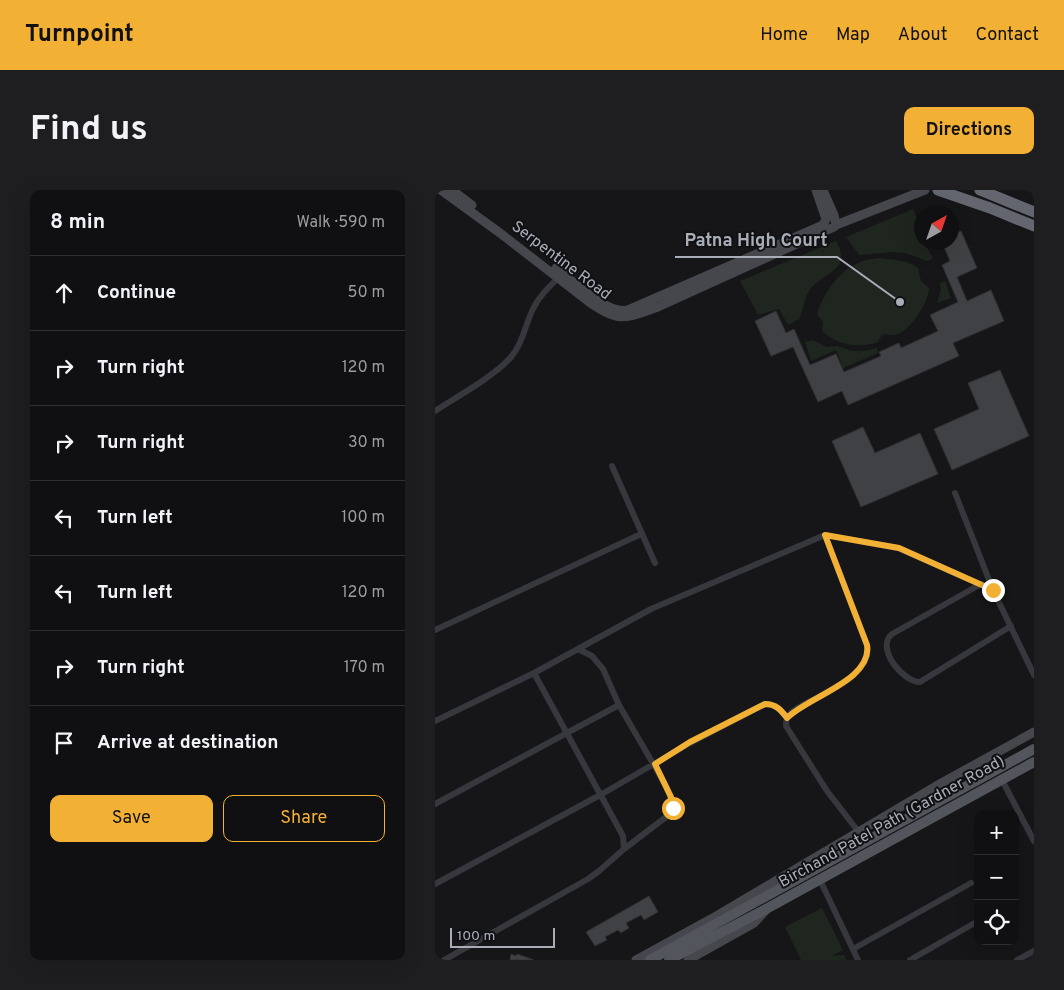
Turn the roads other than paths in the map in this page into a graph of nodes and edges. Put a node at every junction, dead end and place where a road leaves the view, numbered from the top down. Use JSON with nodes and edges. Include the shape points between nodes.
{"nodes":[{"id":1,"x":441,"y":190,"type":"edge"},
{"id":2,"x":452,"y":190,"type":"edge"},
{"id":3,"x":817,"y":190,"type":"edge"},
{"id":4,"x":823,"y":190,"type":"edge"},
{"id":5,"x":925,"y":190,"type":"edge"},
{"id":6,"x":938,"y":190,"type":"edge"},
{"id":7,"x":980,"y":190,"type":"edge"},
{"id":8,"x":1034,"y":212,"type":"edge"},
{"id":9,"x":836,"y":224,"type":"junction"},
{"id":10,"x":1034,"y":226,"type":"edge"},
{"id":11,"x":560,"y":275,"type":"junction"},
{"id":12,"x":617,"y":314,"type":"junction"},
{"id":13,"x":435,"y":411,"type":"edge"},
{"id":14,"x":611,"y":466,"type":"dead end"},
{"id":15,"x":955,"y":493,"type":"dead end"},
{"id":16,"x":641,"y":534,"type":"junction"},
{"id":17,"x":825,"y":535,"type":"junction"},
{"id":18,"x":655,"y":563,"type":"dead end"},
{"id":19,"x":981,"y":584,"type":"junction"},
{"id":20,"x":993,"y":590,"type":"junction"},
{"id":21,"x":1011,"y":626,"type":"junction"},
{"id":22,"x":435,"y":630,"type":"edge"},
{"id":23,"x":578,"y":649,"type":"junction"},
{"id":24,"x":534,"y":673,"type":"junction"},
{"id":25,"x":1034,"y":675,"type":"edge"},
{"id":26,"x":619,"y":704,"type":"junction"},
{"id":27,"x":787,"y":718,"type":"junction"},
{"id":28,"x":435,"y":721,"type":"edge"},
{"id":29,"x":1034,"y":732,"type":"edge"},
{"id":30,"x":568,"y":733,"type":"junction"},
{"id":31,"x":1034,"y":749,"type":"edge"},
{"id":32,"x":1034,"y":762,"type":"edge"},
{"id":33,"x":655,"y":764,"type":"junction"},
{"id":34,"x":1002,"y":780,"type":"junction"},
{"id":35,"x":601,"y":794,"type":"junction"},
{"id":36,"x":435,"y":804,"type":"edge"},
{"id":37,"x":858,"y":831,"type":"junction"},
{"id":38,"x":1034,"y":841,"type":"edge"},
{"id":39,"x":864,"y":842,"type":"junction"},
{"id":40,"x":624,"y":849,"type":"junction"},
{"id":41,"x":820,"y":880,"type":"junction"},
{"id":42,"x":971,"y":883,"type":"dead end"},
{"id":43,"x":435,"y":884,"type":"edge"},
{"id":44,"x":766,"y":910,"type":"junction"},
{"id":45,"x":974,"y":923,"type":"edge"},
{"id":46,"x":719,"y":927,"type":"junction"},
{"id":47,"x":853,"y":949,"type":"junction"},
{"id":48,"x":1034,"y":951,"type":"edge"},
{"id":49,"x":444,"y":960,"type":"edge"},
{"id":50,"x":636,"y":960,"type":"edge"},
{"id":51,"x":650,"y":960,"type":"edge"},
{"id":52,"x":669,"y":960,"type":"edge"},
{"id":53,"x":688,"y":960,"type":"edge"},
{"id":54,"x":858,"y":960,"type":"edge"},
{"id":55,"x":911,"y":960,"type":"edge"},
{"id":56,"x":1017,"y":960,"type":"edge"}],
"edges":[{"from":1,"to":11,"type":"street","name":"Serpentine Road"},
{"from":2,"to":11,"type":"street"},
{"from":3,"to":12,"type":"street","via":[[826,219],[823,225]]},
{"from":4,"to":9,"type":"street"},
{"from":5,"to":9,"type":"street","name":"Serpentine Road"},
{"from":6,"to":10,"type":"highway"},
{"from":7,"to":8,"type":"highway"},
{"from":9,"to":12,"type":"street","name":"Serpentine Road","via":[[658,307],[635,315]]},
{"from":11,"to":12,"type":"street","name":"Serpentine Road","via":[[604,312]]},
{"from":11,"to":13,"type":"street","via":[[539,298],[511,358]]},
{"from":14,"to":16,"type":"street"},
{"from":15,"to":20,"type":"street"},
{"from":16,"to":18,"type":"street"},
{"from":16,"to":22,"type":"street"},
{"from":17,"to":19,"type":"street","via":[[899,548]]},
{"from":17,"to":23,"type":"street","via":[[665,603]]},
{"from":17,"to":27,"type":"street","via":[[869,653],[856,674],[799,707]]},
{"from":19,"to":20,"type":"street"},
{"from":19,"to":21,"type":"street","via":[[887,638],[890,657],[910,680],[920,682]]},
{"from":20,"to":21,"type":"street"},
{"from":21,"to":25,"type":"street"},
{"from":23,"to":24,"type":"street"},
{"from":23,"to":26,"type":"street","via":[[592,656],[603,669]]},
{"from":24,"to":28,"type":"street"},
{"from":24,"to":30,"type":"street"},
{"from":26,"to":30,"type":"street"},
{"from":26,"to":33,"type":"street"},
{"from":27,"to":33,"type":"street","via":[[780,709],[765,704],[690,742]]},
{"from":27,"to":37,"type":"street","via":[[786,726],[794,740]]},
{"from":29,"to":37,"type":"street"},
{"from":30,"to":35,"type":"street"},
{"from":30,"to":36,"type":"street"},
{"from":31,"to":39,"type":"main road","name":"Birchand Patel Path (Gardner Road)"},
{"from":32,"to":34,"type":"main road","name":"Birchand Patel Path (Gardner Road)"},
{"from":33,"to":35,"type":"street"},
{"from":33,"to":40,"type":"street","via":[[673,808],[670,814]]},
{"from":34,"to":38,"type":"street"},
{"from":34,"to":41,"type":"main road","name":"Birchand Patel Path (Gardner Road)"},
{"from":35,"to":40,"type":"street","via":[[623,836]]},
{"from":35,"to":43,"type":"street"},
{"from":37,"to":39,"type":"street"},
{"from":37,"to":50,"type":"street"},
{"from":39,"to":46,"type":"main road","name":"Birchand Patel Path (Gardner Road)"},
{"from":40,"to":49,"type":"street","via":[[588,879]]},
{"from":41,"to":44,"type":"main road","name":"Birchand Patel Path (Gardner Road)"},
{"from":41,"to":47,"type":"street"},
{"from":42,"to":47,"type":"street"},
{"from":44,"to":46,"type":"main road","name":"Birchand Patel Path (Gardner Road)"},
{"from":44,"to":53,"type":"street","via":[[755,924]]},
{"from":45,"to":55,"type":"street"},
{"from":46,"to":51,"type":"main road"},
{"from":46,"to":52,"type":"main road"},
{"from":47,"to":54,"type":"street"},
{"from":48,"to":56,"type":"street"}]}
